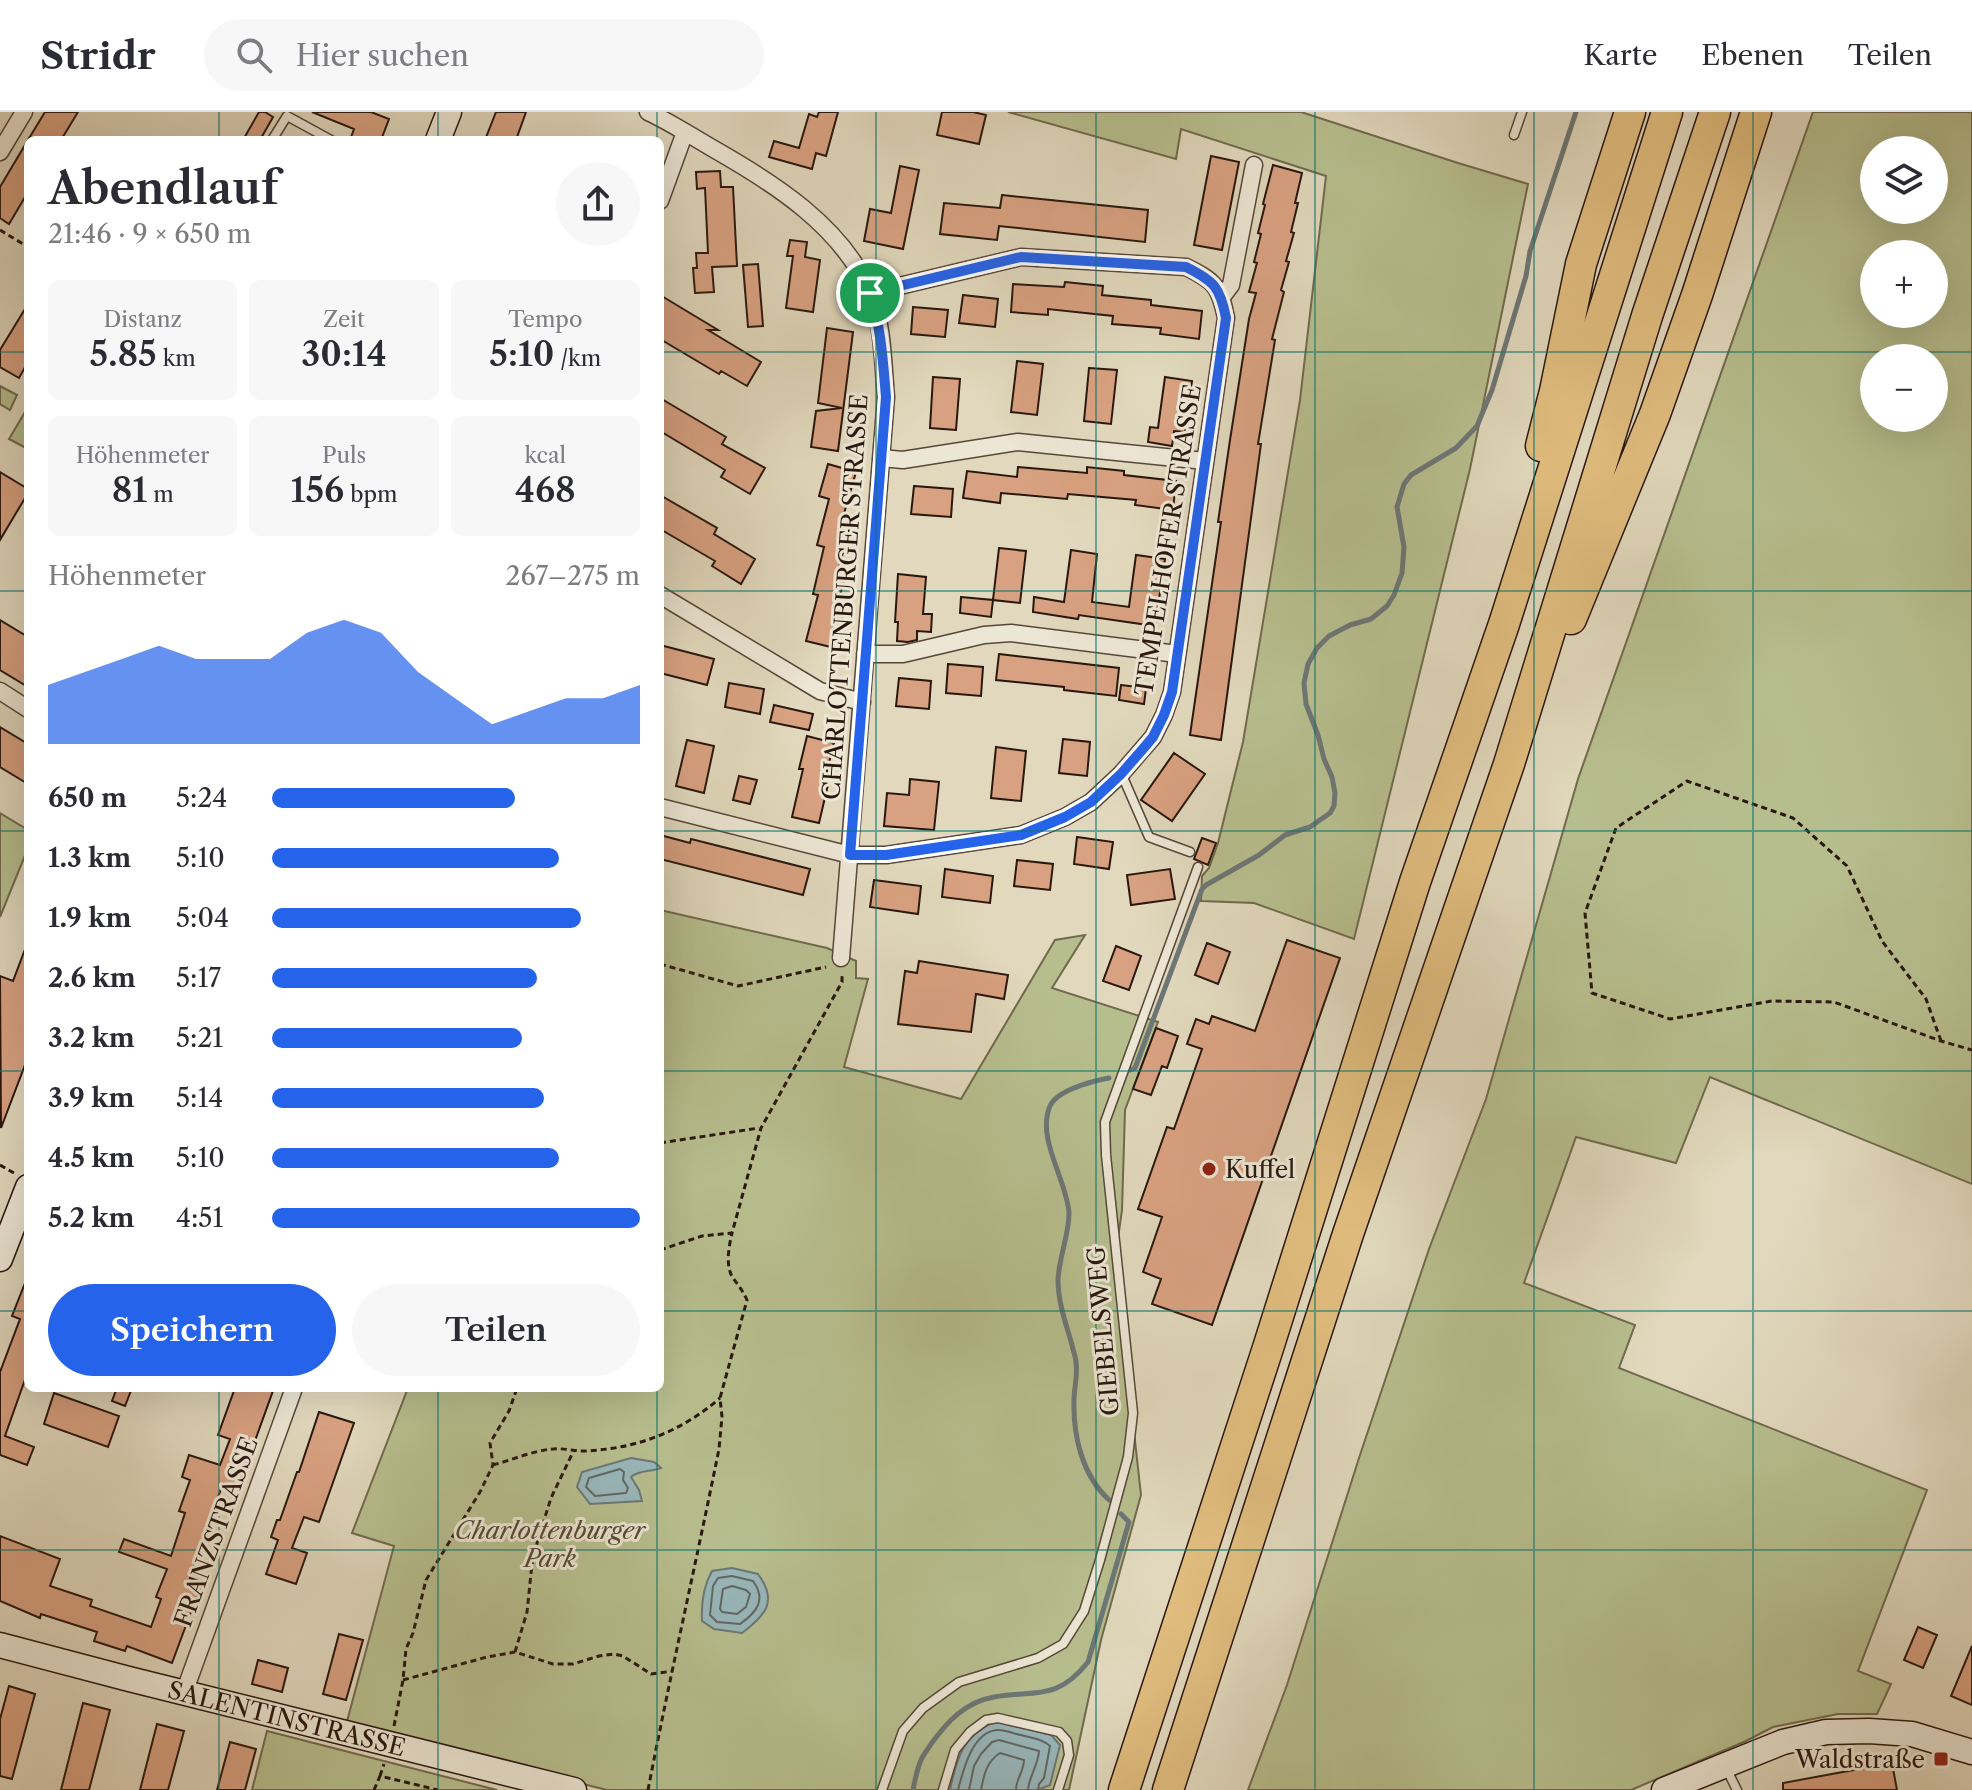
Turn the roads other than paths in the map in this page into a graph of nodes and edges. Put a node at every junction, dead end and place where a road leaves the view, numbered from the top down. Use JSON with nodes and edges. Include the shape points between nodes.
{"nodes":[{"id":1,"x":24,"y":112,"type":"edge"},
{"id":2,"x":449,"y":112,"type":"edge"},
{"id":3,"x":648,"y":112,"type":"edge"},
{"id":4,"x":1522,"y":112,"type":"edge"},
{"id":5,"x":1630,"y":112,"type":"edge"},
{"id":6,"x":1667,"y":112,"type":"edge"},
{"id":7,"x":1715,"y":112,"type":"edge"},
{"id":8,"x":1756,"y":112,"type":"edge"},
{"id":9,"x":685,"y":132,"type":"junction"},
{"id":10,"x":1514,"y":135,"type":"dead end"},
{"id":11,"x":274,"y":136,"type":"edge"},
{"id":12,"x":324,"y":136,"type":"edge"},
{"id":13,"x":440,"y":136,"type":"edge"},
{"id":14,"x":0,"y":152,"type":"edge"},
{"id":15,"x":1254,"y":165,"type":"dead end"},
{"id":16,"x":664,"y":190,"type":"edge"},
{"id":17,"x":870,"y":293,"type":"junction"},
{"id":18,"x":1222,"y":297,"type":"junction"},
{"id":19,"x":881,"y":458,"type":"junction"},
{"id":20,"x":1205,"y":461,"type":"junction"},
{"id":21,"x":664,"y":597,"type":"edge"},
{"id":22,"x":1504,"y":624,"type":"junction"},
{"id":23,"x":865,"y":654,"type":"junction"},
{"id":24,"x":1177,"y":654,"type":"junction"},
{"id":25,"x":0,"y":691,"type":"edge"},
{"id":26,"x":862,"y":702,"type":"junction"},
{"id":27,"x":24,"y":706,"type":"edge"},
{"id":28,"x":1509,"y":764,"type":"junction"},
{"id":29,"x":1121,"y":774,"type":"junction"},
{"id":30,"x":664,"y":808,"type":"edge"},
{"id":31,"x":1190,"y":852,"type":"dead end"},
{"id":32,"x":850,"y":855,"type":"junction"},
{"id":33,"x":1198,"y":867,"type":"dead end"},
{"id":34,"x":842,"y":961,"type":"road end"},
{"id":35,"x":24,"y":1197,"type":"edge"},
{"id":36,"x":0,"y":1259,"type":"edge"},
{"id":37,"x":293,"y":1392,"type":"edge"},
{"id":38,"x":0,"y":1645,"type":"edge"},
{"id":39,"x":184,"y":1693,"type":"junction"},
{"id":40,"x":1972,"y":1752,"type":"edge"},
{"id":41,"x":1725,"y":1765,"type":"junction"},
{"id":42,"x":574,"y":1790,"type":"edge"},
{"id":43,"x":882,"y":1790,"type":"edge"},
{"id":44,"x":943,"y":1790,"type":"edge"},
{"id":45,"x":1058,"y":1790,"type":"edge"},
{"id":46,"x":1124,"y":1790,"type":"edge"},
{"id":47,"x":1168,"y":1790,"type":"edge"},
{"id":48,"x":1664,"y":1790,"type":"edge"},
{"id":49,"x":1737,"y":1790,"type":"edge"}],
"edges":[{"from":1,"to":14,"type":"street"},
{"from":2,"to":13,"type":"street"},
{"from":3,"to":9,"type":"street","name":"CHARLOTTENBURGER STRASSE"},
{"from":4,"to":10,"type":"lane"},
{"from":5,"to":22,"type":"highway","via":[[1581,264],[1515,543]]},
{"from":6,"to":22,"type":"highway"},
{"from":7,"to":28,"type":"highway"},
{"from":8,"to":28,"type":"highway","via":[[1655,414]]},
{"from":9,"to":16,"type":"street"},
{"from":9,"to":17,"type":"street","name":"CHARLOTTENBURGER STRASSE","via":[[787,194],[849,256]]},
{"from":11,"to":12,"type":"lane","via":[[287,116]]},
{"from":15,"to":18,"type":"street","name":"TEMPELHOFER STRASSE","via":[[1231,285]]},
{"from":17,"to":18,"type":"street","via":[[1021,257],[1186,267],[1208,278]]},
{"from":17,"to":19,"type":"street","name":"CHARLOTTENBURGER STRASSE","via":[[886,397]]},
{"from":18,"to":20,"type":"street","name":"TEMPELHOFER STRASSE","via":[[1226,318]]},
{"from":19,"to":20,"type":"street","via":[[903,460],[1018,442]]},
{"from":19,"to":23,"type":"street","name":"CHARLOTTENBURGER STRASSE"},
{"from":20,"to":24,"type":"street","name":"TEMPELHOFER STRASSE"},
{"from":21,"to":26,"type":"street","via":[[820,691]]},
{"from":22,"to":46,"type":"highway","via":[[1415,882]]},
{"from":23,"to":24,"type":"street","via":[[903,654],[1011,633]]},
{"from":23,"to":26,"type":"street","name":"CHARLOTTENBURGER STRASSE"},
{"from":24,"to":29,"type":"street","name":"TEMPELHOFER STRASSE","via":[[1164,715],[1153,737]]},
{"from":25,"to":27,"type":"street"},
{"from":26,"to":32,"type":"street","name":"CHARLOTTENBURGER STRASSE"},
{"from":28,"to":47,"type":"highway","via":[[1348,1234]]},
{"from":29,"to":31,"type":"lane","via":[[1149,837]]},
{"from":29,"to":32,"type":"street","name":"TEMPELHOFER STRASSE","via":[[1091,802],[1021,835],[886,855]]},
{"from":30,"to":32,"type":"street","name":"TEMPELHOFER STRASSE"},
{"from":32,"to":34,"type":"street","name":"CHARLOTTENBURGER STRASSE"},
{"from":33,"to":43,"type":"lane","name":"GIEBELSWEG","via":[[1105,1122],[1133,1413],[1128,1457],[1084,1611],[1063,1644],[1038,1658],[959,1682],[923,1708],[903,1731]]},
{"from":35,"to":36,"type":"street"},
{"from":37,"to":39,"type":"street","name":"FRANZSTRASSE"},
{"from":38,"to":39,"type":"street","name":"SALENTINSTRASSE"},
{"from":39,"to":42,"type":"street","name":"SALENTINSTRASSE"},
{"from":40,"to":41,"type":"street","via":[[1912,1734],[1826,1732]]},
{"from":41,"to":48,"type":"street"},
{"from":41,"to":49,"type":"lane"},
{"from":44,"to":45,"type":"lane","via":[[955,1750],[986,1720],[998,1718],[1059,1732],[1067,1741],[1069,1755]]}]}
